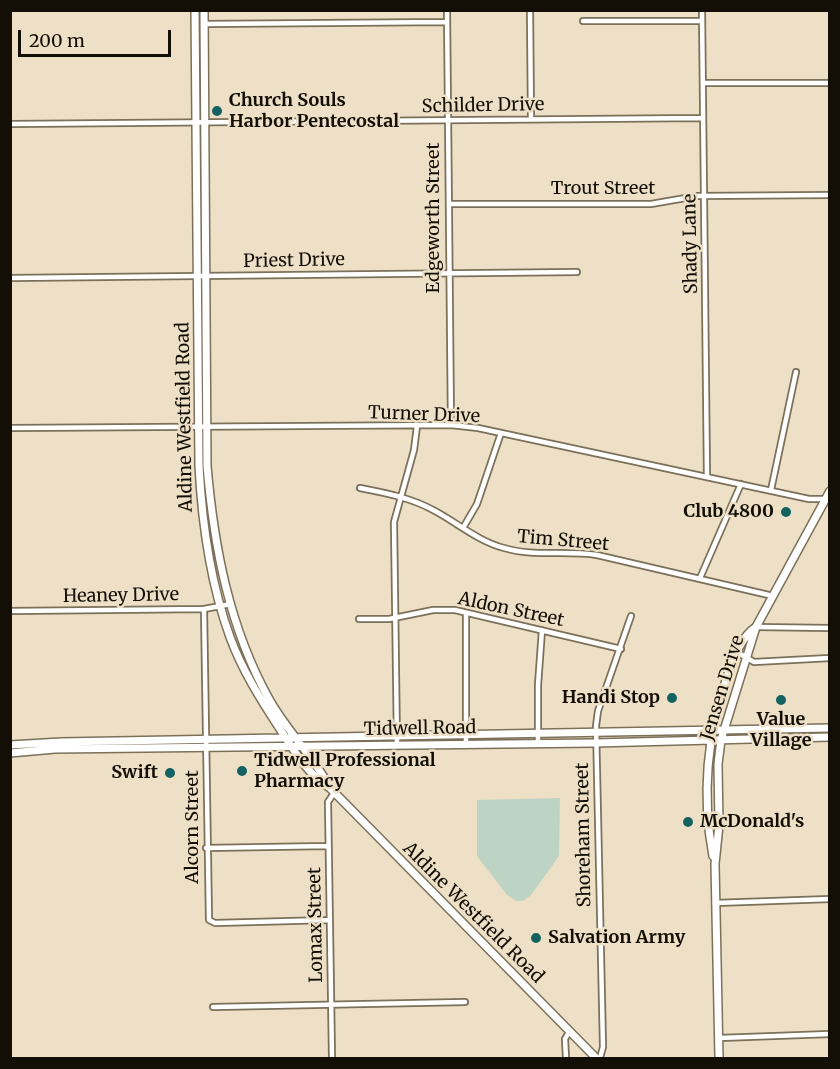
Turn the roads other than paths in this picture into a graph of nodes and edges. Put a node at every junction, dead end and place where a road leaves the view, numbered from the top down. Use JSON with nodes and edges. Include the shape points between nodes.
{"nodes":[{"id":1,"x":195,"y":10,"type":"edge"},
{"id":2,"x":204,"y":10,"type":"edge"},
{"id":3,"x":447,"y":10,"type":"edge"},
{"id":4,"x":530,"y":10,"type":"edge"},
{"id":5,"x":702,"y":10,"type":"edge"},
{"id":6,"x":583,"y":21,"type":"dead end"},
{"id":7,"x":702,"y":21,"type":"junction"},
{"id":8,"x":447,"y":22,"type":"junction"},
{"id":9,"x":204,"y":24,"type":"junction"},
{"id":10,"x":195,"y":25,"type":"junction"},
{"id":11,"x":703,"y":83,"type":"junction"},
{"id":12,"x":830,"y":83,"type":"edge"},
{"id":13,"x":531,"y":118,"type":"junction"},
{"id":14,"x":703,"y":118,"type":"junction"},
{"id":15,"x":447,"y":120,"type":"junction"},
{"id":16,"x":196,"y":121,"type":"junction"},
{"id":17,"x":205,"y":121,"type":"junction"},
{"id":18,"x":10,"y":124,"type":"edge"},
{"id":19,"x":830,"y":195,"type":"edge"},
{"id":20,"x":704,"y":196,"type":"junction"},
{"id":21,"x":196,"y":197,"type":"junction"},
{"id":22,"x":205,"y":197,"type":"junction"},
{"id":23,"x":449,"y":204,"type":"junction"},
{"id":24,"x":448,"y":273,"type":"junction"},
{"id":25,"x":577,"y":273,"type":"dead end"},
{"id":26,"x":197,"y":276,"type":"junction"},
{"id":27,"x":206,"y":276,"type":"junction"},
{"id":28,"x":10,"y":278,"type":"edge"},
{"id":29,"x":198,"y":350,"type":"junction"},
{"id":30,"x":207,"y":350,"type":"junction"},
{"id":31,"x":796,"y":372,"type":"dead end"},
{"id":32,"x":451,"y":425,"type":"junction"},
{"id":33,"x":417,"y":426,"type":"junction"},
{"id":34,"x":199,"y":427,"type":"junction"},
{"id":35,"x":207,"y":427,"type":"junction"},
{"id":36,"x":10,"y":428,"type":"edge"},
{"id":37,"x":501,"y":433,"type":"junction"},
{"id":38,"x":707,"y":477,"type":"junction"},
{"id":39,"x":741,"y":484,"type":"junction"},
{"id":40,"x":360,"y":488,"type":"dead end"},
{"id":41,"x":771,"y":490,"type":"junction"},
{"id":42,"x":828,"y":496,"type":"edge"},
{"id":43,"x":400,"y":497,"type":"junction"},
{"id":44,"x":463,"y":528,"type":"junction"},
{"id":45,"x":700,"y":578,"type":"junction"},
{"id":46,"x":774,"y":596,"type":"junction"},
{"id":47,"x":231,"y":604,"type":"junction"},
{"id":48,"x":222,"y":606,"type":"junction"},
{"id":49,"x":204,"y":609,"type":"junction"},
{"id":50,"x":10,"y":611,"type":"edge"},
{"id":51,"x":466,"y":613,"type":"junction"},
{"id":52,"x":631,"y":616,"type":"dead end"},
{"id":53,"x":395,"y":618,"type":"junction"},
{"id":54,"x":359,"y":619,"type":"dead end"},
{"id":55,"x":756,"y":627,"type":"junction"},
{"id":56,"x":830,"y":628,"type":"edge"},
{"id":57,"x":542,"y":630,"type":"junction"},
{"id":58,"x":621,"y":649,"type":"junction"},
{"id":59,"x":737,"y":652,"type":"junction"},
{"id":60,"x":830,"y":658,"type":"edge"},
{"id":61,"x":746,"y":659,"type":"junction"},
{"id":62,"x":249,"y":669,"type":"junction"},
{"id":63,"x":820,"y":728,"type":"junction"},
{"id":64,"x":830,"y":728,"type":"edge"},
{"id":65,"x":779,"y":729,"type":"junction"},
{"id":66,"x":712,"y":731,"type":"junction"},
{"id":67,"x":723,"y":731,"type":"junction"},
{"id":68,"x":596,"y":733,"type":"junction"},
{"id":69,"x":538,"y":734,"type":"junction"},
{"id":70,"x":397,"y":736,"type":"junction"},
{"id":71,"x":820,"y":737,"type":"junction"},
{"id":72,"x":830,"y":737,"type":"edge"},
{"id":73,"x":286,"y":738,"type":"junction"},
{"id":74,"x":294,"y":738,"type":"junction"},
{"id":75,"x":779,"y":738,"type":"junction"},
{"id":76,"x":205,"y":739,"type":"junction"},
{"id":77,"x":466,"y":739,"type":"junction"},
{"id":78,"x":139,"y":740,"type":"junction"},
{"id":79,"x":710,"y":740,"type":"junction"},
{"id":80,"x":721,"y":740,"type":"junction"},
{"id":81,"x":538,"y":742,"type":"junction"},
{"id":82,"x":595,"y":743,"type":"junction"},
{"id":83,"x":397,"y":744,"type":"junction"},
{"id":84,"x":10,"y":745,"type":"edge"},
{"id":85,"x":55,"y":745,"type":"junction"},
{"id":86,"x":291,"y":747,"type":"junction"},
{"id":87,"x":300,"y":747,"type":"junction"},
{"id":88,"x":205,"y":748,"type":"junction"},
{"id":89,"x":138,"y":750,"type":"junction"},
{"id":90,"x":10,"y":753,"type":"edge"},
{"id":91,"x":332,"y":790,"type":"junction"},
{"id":92,"x":328,"y":846,"type":"junction"},
{"id":93,"x":206,"y":848,"type":"junction"},
{"id":94,"x":715,"y":864,"type":"junction"},
{"id":95,"x":830,"y":899,"type":"edge"},
{"id":96,"x":715,"y":903,"type":"junction"},
{"id":97,"x":329,"y":920,"type":"junction"},
{"id":98,"x":465,"y":1002,"type":"dead end"},
{"id":99,"x":331,"y":1005,"type":"junction"},
{"id":100,"x":213,"y":1007,"type":"dead end"},
{"id":101,"x":569,"y":1032,"type":"junction"},
{"id":102,"x":830,"y":1034,"type":"edge"},
{"id":103,"x":719,"y":1038,"type":"junction"},
{"id":104,"x":332,"y":1059,"type":"edge"},
{"id":105,"x":566,"y":1059,"type":"edge"},
{"id":106,"x":598,"y":1059,"type":"edge"},
{"id":107,"x":719,"y":1059,"type":"edge"}],
"edges":[{"from":1,"to":10,"type":"main road","name":"Aldine Westfield Road"},
{"from":2,"to":9,"type":"main road","name":"Aldine Westfield Road"},
{"from":3,"to":8,"type":"street","name":"Edgeworth Street"},
{"from":4,"to":13,"type":"street"},
{"from":5,"to":7,"type":"street","name":"Shady Lane"},
{"from":6,"to":7,"type":"street"},
{"from":7,"to":11,"type":"street","name":"Shady Lane"},
{"from":8,"to":9,"type":"street"},
{"from":8,"to":15,"type":"street","name":"Edgeworth Street"},
{"from":9,"to":10,"type":"street"},
{"from":9,"to":17,"type":"main road","name":"Aldine Westfield Road"},
{"from":10,"to":16,"type":"main road","name":"Aldine Westfield Road"},
{"from":11,"to":12,"type":"street"},
{"from":11,"to":14,"type":"street","name":"Shady Lane"},
{"from":13,"to":14,"type":"street","name":"Schilder Drive"},
{"from":13,"to":15,"type":"street","name":"Schilder Drive"},
{"from":14,"to":20,"type":"street","name":"Shady Lane"},
{"from":15,"to":17,"type":"street","name":"Schilder Drive"},
{"from":15,"to":23,"type":"street","name":"Edgeworth Street"},
{"from":16,"to":17,"type":"street","name":"Schilder Drive"},
{"from":16,"to":18,"type":"street","name":"Schilder Drive"},
{"from":16,"to":21,"type":"main road","name":"Aldine Westfield Road"},
{"from":17,"to":22,"type":"main road","name":"Aldine Westfield Road"},
{"from":19,"to":20,"type":"street","name":"Trout Street"},
{"from":20,"to":23,"type":"street","name":"Trout Street","via":[[651,204]]},
{"from":20,"to":38,"type":"street","name":"Shady Lane"},
{"from":21,"to":22,"type":"main road"},
{"from":21,"to":26,"type":"main road","name":"Aldine Westfield Road"},
{"from":22,"to":27,"type":"main road","name":"Aldine Westfield Road"},
{"from":23,"to":24,"type":"street","name":"Edgeworth Street"},
{"from":24,"to":25,"type":"street","name":"Priest Drive"},
{"from":24,"to":27,"type":"street","name":"Priest Drive"},
{"from":24,"to":32,"type":"street","name":"Edgeworth Street"},
{"from":26,"to":27,"type":"street","name":"Priest Drive"},
{"from":26,"to":28,"type":"street","name":"Priest Drive"},
{"from":26,"to":29,"type":"main road","name":"Aldine Westfield Road"},
{"from":27,"to":30,"type":"main road","name":"Aldine Westfield Road"},
{"from":29,"to":30,"type":"main road"},
{"from":29,"to":34,"type":"main road","name":"Aldine Westfield Road"},
{"from":30,"to":35,"type":"main road","name":"Aldine Westfield Road"},
{"from":31,"to":41,"type":"street"},
{"from":32,"to":33,"type":"street","name":"Turner Drive"},
{"from":32,"to":37,"type":"street","name":"Turner Drive"},
{"from":33,"to":35,"type":"street","name":"Turner Drive"},
{"from":33,"to":43,"type":"street"},
{"from":34,"to":35,"type":"street","name":"Turner Drive"},
{"from":34,"to":36,"type":"street","name":"Turner Drive"},
{"from":34,"to":48,"type":"main road","name":"Aldine Westfield Road","via":[[203,523]]},
{"from":35,"to":47,"type":"main road","name":"Aldine Westfield Road","via":[[218,559]]},
{"from":37,"to":38,"type":"street","name":"Turner Drive"},
{"from":37,"to":44,"type":"street","via":[[477,504]]},
{"from":38,"to":39,"type":"street","name":"Turner Drive"},
{"from":39,"to":41,"type":"street","name":"Turner Drive"},
{"from":39,"to":45,"type":"street"},
{"from":40,"to":43,"type":"street","name":"Tim Street"},
{"from":41,"to":42,"type":"street","name":"Turner Drive","via":[[809,500]]},
{"from":42,"to":46,"type":"main road","name":"Jensen Drive"},
{"from":43,"to":44,"type":"street","name":"Tim Street","via":[[434,510]]},
{"from":43,"to":53,"type":"street","via":[[394,522]]},
{"from":44,"to":45,"type":"street","name":"Tim Street","via":[[506,549],[587,553]]},
{"from":45,"to":46,"type":"street","name":"Tim Street"},
{"from":46,"to":55,"type":"main road","name":"Jensen Drive"},
{"from":47,"to":48,"type":"street","name":"Heaney Drive"},
{"from":47,"to":62,"type":"main road","name":"Aldine Westfield Road"},
{"from":48,"to":49,"type":"street","name":"Heaney Drive"},
{"from":48,"to":62,"type":"main road","name":"Aldine Westfield Road","via":[[230,636]]},
{"from":49,"to":50,"type":"street","name":"Heaney Drive"},
{"from":49,"to":76,"type":"street","name":"Alcorn Street"},
{"from":51,"to":53,"type":"street","name":"Aldon Street","via":[[433,610]]},
{"from":51,"to":57,"type":"street","name":"Aldon Street"},
{"from":51,"to":77,"type":"street"},
{"from":52,"to":58,"type":"street","name":"Shoreham Street"},
{"from":53,"to":54,"type":"street","name":"Aldon Street"},
{"from":53,"to":70,"type":"street"},
{"from":55,"to":56,"type":"street"},
{"from":55,"to":59,"type":"main road","name":"Jensen Drive"},
{"from":55,"to":61,"type":"main road","name":"Jensen Drive"},
{"from":57,"to":58,"type":"street","name":"Aldon Street"},
{"from":57,"to":69,"type":"street"},
{"from":58,"to":68,"type":"street","name":"Shoreham Street","via":[[598,711]]},
{"from":59,"to":61,"type":"street"},
{"from":59,"to":66,"type":"main road","name":"Jensen Drive"},
{"from":60,"to":61,"type":"street","via":[[754,662]]},
{"from":61,"to":67,"type":"main road","name":"Jensen Drive"},
{"from":62,"to":73,"type":"main road","name":"Aldine Westfield Road"},
{"from":62,"to":74,"type":"main road","name":"Aldine Westfield Road"},
{"from":63,"to":64,"type":"main road","name":"Tidwell Road"},
{"from":63,"to":65,"type":"main road","name":"Tidwell Road"},
{"from":63,"to":71,"type":"main road"},
{"from":65,"to":67,"type":"main road","name":"Tidwell Road"},
{"from":65,"to":75,"type":"main road"},
{"from":66,"to":67,"type":"main road","name":"Tidwell Road"},
{"from":66,"to":68,"type":"main road","name":"Tidwell Road"},
{"from":66,"to":79,"type":"main road","name":"Jensen Drive"},
{"from":67,"to":80,"type":"main road","name":"Jensen Drive"},
{"from":68,"to":69,"type":"main road","name":"Tidwell Road"},
{"from":68,"to":82,"type":"street","name":"Shoreham Street"},
{"from":69,"to":77,"type":"main road","name":"Tidwell Road"},
{"from":69,"to":81,"type":"street"},
{"from":70,"to":74,"type":"main road","name":"Tidwell Road"},
{"from":70,"to":77,"type":"main road","name":"Tidwell Road"},
{"from":70,"to":83,"type":"street"},
{"from":71,"to":72,"type":"main road","name":"Tidwell Road"},
{"from":71,"to":75,"type":"main road","name":"Tidwell Road"},
{"from":73,"to":74,"type":"main road","name":"Tidwell Road"},
{"from":73,"to":76,"type":"main road","name":"Tidwell Road"},
{"from":73,"to":86,"type":"main road","name":"Aldine Westfield Road"},
{"from":74,"to":87,"type":"main road","name":"Aldine Westfield Road"},
{"from":75,"to":80,"type":"main road","name":"Tidwell Road"},
{"from":76,"to":78,"type":"main road","name":"Tidwell Road"},
{"from":76,"to":88,"type":"street","name":"Alcorn Street"},
{"from":77,"to":81,"type":"main road","name":"Tidwell Road"},
{"from":77,"to":83,"type":"main road","name":"Tidwell Road"},
{"from":78,"to":85,"type":"main road","name":"Tidwell Road"},
{"from":78,"to":89,"type":"main road"},
{"from":79,"to":80,"type":"main road","name":"Tidwell Road"},
{"from":79,"to":82,"type":"main road","name":"Tidwell Road"},
{"from":79,"to":94,"type":"main road","name":"Jensen Drive","via":[[706,807]]},
{"from":80,"to":94,"type":"main road","name":"Jensen Drive"},
{"from":81,"to":82,"type":"main road","name":"Tidwell Road"},
{"from":82,"to":106,"type":"street","name":"Shoreham Street","via":[[603,1047]]},
{"from":83,"to":87,"type":"main road","name":"Tidwell Road"},
{"from":84,"to":85,"type":"main road","name":"Tidwell Road"},
{"from":85,"to":89,"type":"main road","name":"Tidwell Road"},
{"from":85,"to":90,"type":"main road","name":"Tidwell Road"},
{"from":86,"to":87,"type":"main road","name":"Tidwell Road"},
{"from":86,"to":88,"type":"main road","name":"Tidwell Road"},
{"from":86,"to":91,"type":"main road","name":"Aldine Westfield Road","via":[[318,781]]},
{"from":87,"to":91,"type":"main road","name":"Aldine Westfield Road"},
{"from":88,"to":89,"type":"main road","name":"Tidwell Road"},
{"from":88,"to":93,"type":"street","name":"Alcorn Street"},
{"from":91,"to":92,"type":"street","name":"Lomax Street","via":[[328,802]]},
{"from":91,"to":101,"type":"main road","name":"Aldine Westfield Road"},
{"from":92,"to":93,"type":"street"},
{"from":92,"to":97,"type":"street","name":"Lomax Street"},
{"from":93,"to":97,"type":"street","name":"Alcorn Street","via":[[207,916],[215,923]]},
{"from":94,"to":96,"type":"main road","name":"Jensen Drive"},
{"from":95,"to":96,"type":"street"},
{"from":96,"to":103,"type":"main road","name":"Jensen Drive"},
{"from":97,"to":99,"type":"street","name":"Lomax Street"},
{"from":98,"to":99,"type":"street"},
{"from":99,"to":100,"type":"street"},
{"from":99,"to":104,"type":"street","name":"Lomax Street"},
{"from":101,"to":105,"type":"street","via":[[565,1039]]},
{"from":101,"to":106,"type":"main road","name":"Aldine Westfield Road"},
{"from":102,"to":103,"type":"street"},
{"from":103,"to":107,"type":"main road","name":"Jensen Drive"}]}
